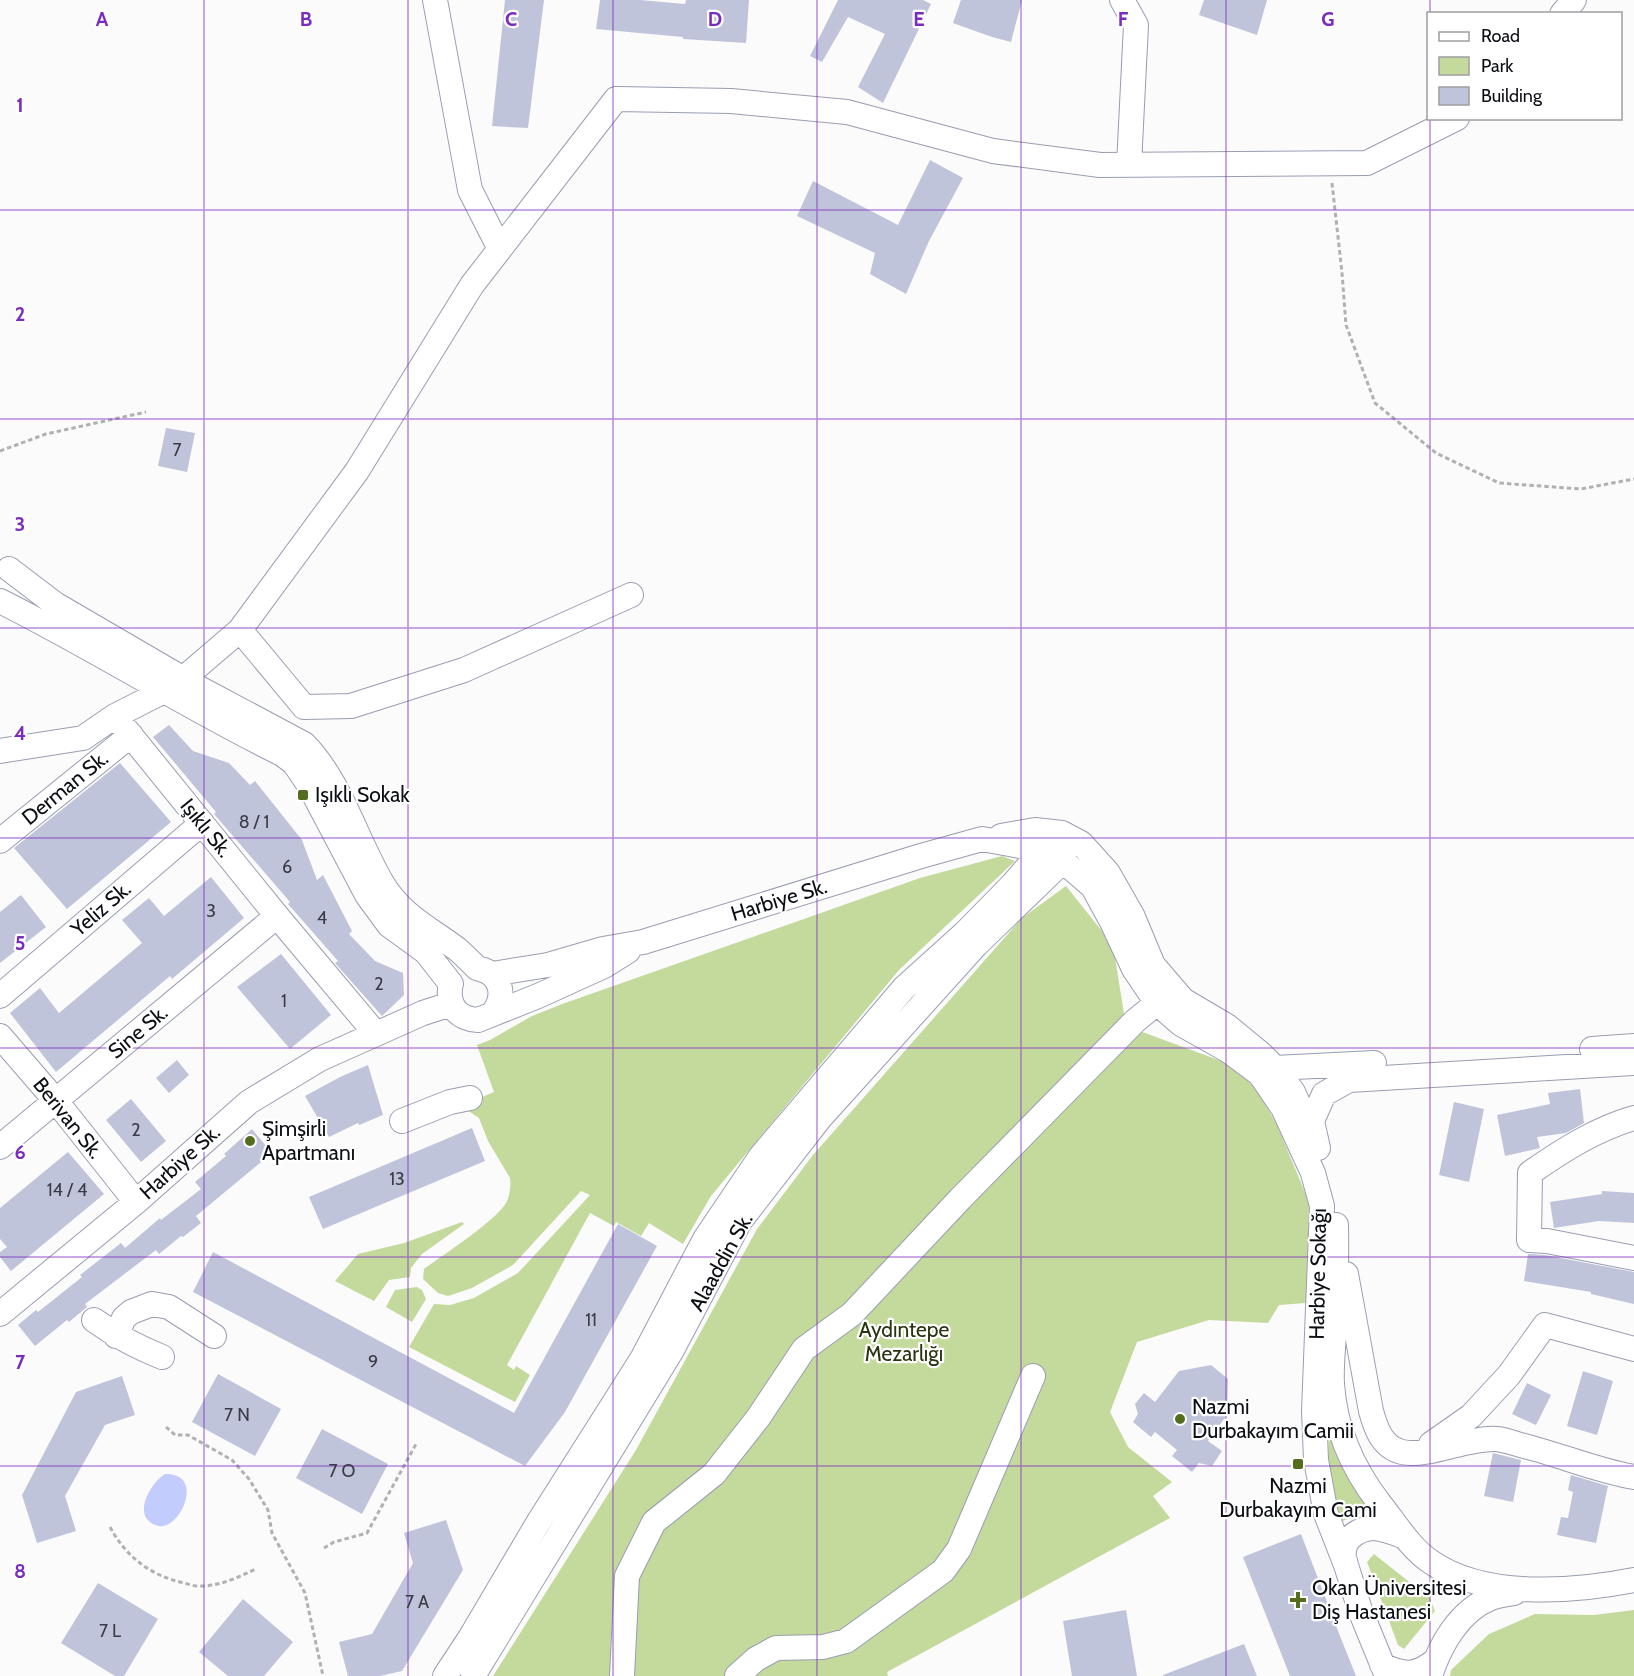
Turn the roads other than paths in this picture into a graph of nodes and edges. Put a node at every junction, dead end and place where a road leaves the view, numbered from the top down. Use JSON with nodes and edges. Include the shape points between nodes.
{"nodes":[{"id":1,"x":435,"y":0,"type":"edge"},
{"id":2,"x":1122,"y":0,"type":"edge"},
{"id":3,"x":1574,"y":0,"type":"edge"},
{"id":4,"x":1564,"y":12,"type":"edge"},
{"id":5,"x":1453,"y":120,"type":"edge"},
{"id":6,"x":1129,"y":165,"type":"junction"},
{"id":7,"x":500,"y":249,"type":"junction"},
{"id":8,"x":4,"y":558,"type":"edge"},
{"id":9,"x":0,"y":593,"type":"edge"},
{"id":10,"x":631,"y":595,"type":"dead end"},
{"id":11,"x":0,"y":601,"type":"edge"},
{"id":12,"x":240,"y":630,"type":"junction"},
{"id":13,"x":174,"y":685,"type":"junction"},
{"id":14,"x":115,"y":716,"type":"junction"},
{"id":15,"x":131,"y":735,"type":"junction"},
{"id":16,"x":0,"y":751,"type":"edge"},
{"id":17,"x":202,"y":823,"type":"junction"},
{"id":18,"x":1069,"y":836,"type":"junction"},
{"id":19,"x":982,"y":839,"type":"junction"},
{"id":20,"x":0,"y":841,"type":"edge"},
{"id":21,"x":1037,"y":849,"type":"junction"},
{"id":22,"x":1063,"y":861,"type":"junction"},
{"id":23,"x":277,"y":916,"type":"junction"},
{"id":24,"x":643,"y":942,"type":"junction"},
{"id":25,"x":485,"y":971,"type":"junction"},
{"id":26,"x":451,"y":994,"type":"junction"},
{"id":27,"x":0,"y":996,"type":"edge"},
{"id":28,"x":1157,"y":1004,"type":"junction"},
{"id":29,"x":493,"y":1013,"type":"junction"},
{"id":30,"x":376,"y":1034,"type":"junction"},
{"id":31,"x":0,"y":1036,"type":"edge"},
{"id":32,"x":1634,"y":1046,"type":"edge"},
{"id":33,"x":1634,"y":1063,"type":"edge"},
{"id":34,"x":1275,"y":1068,"type":"junction"},
{"id":35,"x":470,"y":1098,"type":"dead end"},
{"id":36,"x":56,"y":1101,"type":"junction"},
{"id":37,"x":1634,"y":1118,"type":"edge"},
{"id":38,"x":402,"y":1121,"type":"dead end"},
{"id":39,"x":0,"y":1148,"type":"edge"},
{"id":40,"x":1318,"y":1148,"type":"junction"},
{"id":41,"x":136,"y":1202,"type":"junction"},
{"id":42,"x":1336,"y":1222,"type":"junction"},
{"id":43,"x":1634,"y":1258,"type":"edge"},
{"id":44,"x":0,"y":1314,"type":"edge"},
{"id":45,"x":94,"y":1320,"type":"dead end"},
{"id":46,"x":116,"y":1336,"type":"junction"},
{"id":47,"x":214,"y":1336,"type":"dead end"},
{"id":48,"x":1634,"y":1349,"type":"edge"},
{"id":49,"x":162,"y":1357,"type":"dead end"},
{"id":50,"x":1033,"y":1376,"type":"dead end"},
{"id":51,"x":1420,"y":1453,"type":"junction"},
{"id":52,"x":1634,"y":1477,"type":"edge"},
{"id":53,"x":551,"y":1503,"type":"junction"},
{"id":54,"x":573,"y":1513,"type":"junction"},
{"id":55,"x":538,"y":1523,"type":"junction"},
{"id":56,"x":1405,"y":1536,"type":"junction"},
{"id":57,"x":559,"y":1537,"type":"junction"},
{"id":58,"x":1346,"y":1565,"type":"junction"},
{"id":59,"x":1452,"y":1574,"type":"junction"},
{"id":60,"x":1634,"y":1580,"type":"edge"},
{"id":61,"x":1528,"y":1589,"type":"junction"},
{"id":62,"x":1458,"y":1622,"type":"junction"},
{"id":63,"x":1433,"y":1668,"type":"edge"},
{"id":64,"x":1384,"y":1670,"type":"edge"},
{"id":65,"x":445,"y":1676,"type":"edge"},
{"id":66,"x":474,"y":1676,"type":"edge"},
{"id":67,"x":622,"y":1676,"type":"edge"},
{"id":68,"x":737,"y":1676,"type":"edge"}],
"edges":[{"from":1,"to":7,"type":"street","via":[[470,190]]},
{"from":2,"to":6,"type":"street","via":[[1136,25]]},
{"from":3,"to":4,"type":"street"},
{"from":5,"to":6,"type":"street","via":[[1367,163]]},
{"from":6,"to":7,"type":"street","via":[[993,151],[847,112],[731,101],[616,99]]},
{"from":7,"to":12,"type":"street","via":[[472,285],[357,471]]},
{"from":8,"to":9,"type":"street","via":[[8,580]]},
{"from":8,"to":13,"type":"street","via":[[55,604]]},
{"from":10,"to":12,"type":"street","via":[[464,670],[351,706],[304,707]]},
{"from":11,"to":13,"type":"street"},
{"from":12,"to":13,"type":"street"},
{"from":13,"to":14,"type":"street"},
{"from":13,"to":25,"type":"street","via":[[304,744],[329,777],[382,884],[402,910]]},
{"from":13,"to":26,"type":"street","via":[[294,763],[367,895],[389,925],[426,952]]},
{"from":14,"to":15,"type":"street","name":"Işıklı Sk."},
{"from":14,"to":16,"type":"street","via":[[83,738]]},
{"from":15,"to":17,"type":"street","name":"Işıklı Sk."},
{"from":15,"to":20,"type":"street","name":"Derman Sk."},
{"from":17,"to":23,"type":"street","name":"Işıklı Sk."},
{"from":17,"to":27,"type":"street","name":"Yeliz Sk."},
{"from":18,"to":19,"type":"street","name":"Harbiye Sokağı","via":[[1035,830]]},
{"from":18,"to":22,"type":"street"},
{"from":18,"to":34,"type":"street","name":"Harbiye Sokağı","via":[[1081,843],[1108,873],[1133,916],[1154,965],[1183,1000],[1227,1026]]},
{"from":19,"to":21,"type":"street","name":"Harbiye Sk."},
{"from":19,"to":24,"type":"street","name":"Harbiye Sk."},
{"from":21,"to":22,"type":"street","name":"Harbiye Sk."},
{"from":21,"to":53,"type":"street","name":"Alaaddin Sk.","via":[[1032,862],[1013,884],[904,988],[761,1156],[705,1239],[642,1359]]},
{"from":22,"to":28,"type":"street","name":"Harbiye Sokağı","via":[[1093,886],[1134,969]]},
{"from":22,"to":54,"type":"street","name":"Alaaddin Sk.","via":[[976,945],[820,1118],[740,1221],[672,1350]]},
{"from":23,"to":30,"type":"street","name":"Işıklı Sk."},
{"from":23,"to":36,"type":"street","name":"Sine Sk."},
{"from":24,"to":25,"type":"street","name":"Harbiye Sk.","via":[[548,965]]},
{"from":24,"to":29,"type":"street","via":[[604,966]]},
{"from":25,"to":26,"type":"street","via":[[461,972],[455,977]]},
{"from":25,"to":29,"type":"street","via":[[498,981],[501,989]]},
{"from":26,"to":29,"type":"street","via":[[462,1017],[478,1020]]},
{"from":26,"to":30,"type":"street","via":[[423,1013]]},
{"from":28,"to":58,"type":"street","name":"Harbiye Sokağı","via":[[1181,1024],[1260,1074],[1283,1108],[1313,1173],[1322,1206],[1314,1412],[1317,1460],[1326,1514]]},
{"from":28,"to":67,"type":"street","via":[[1135,1021],[852,1314],[804,1349],[758,1419],[714,1474],[654,1522],[627,1576]]},
{"from":30,"to":41,"type":"street","name":"Harbiye Sk.","via":[[320,1059],[249,1102]]},
{"from":31,"to":36,"type":"street","name":"Berivan Sk."},
{"from":32,"to":34,"type":"street"},
{"from":33,"to":40,"type":"street","via":[[1349,1080],[1324,1094],[1312,1121]]},
{"from":34,"to":40,"type":"street","name":"Harbiye Sokağı","via":[[1293,1092]]},
{"from":35,"to":38,"type":"street","via":[[450,1101]]},
{"from":36,"to":39,"type":"street","name":"Sine Sk."},
{"from":36,"to":41,"type":"street","name":"Berivan Sk."},
{"from":37,"to":43,"type":"street","via":[[1612,1124],[1530,1173],[1530,1240]]},
{"from":40,"to":42,"type":"street","name":"Harbiye Sokağı"},
{"from":41,"to":44,"type":"street","name":"Harbiye Sk."},
{"from":42,"to":51,"type":"street","name":"Harbiye Sokağı","via":[[1377,1432],[1387,1445],[1402,1452]]},
{"from":42,"to":56,"type":"street","name":"Harbiye Sokağı","via":[[1332,1384],[1338,1422],[1358,1472]]},
{"from":45,"to":46,"type":"street"},
{"from":46,"to":47,"type":"street","via":[[124,1318],[152,1304],[169,1307]]},
{"from":46,"to":49,"type":"street"},
{"from":48,"to":51,"type":"street","via":[[1545,1325],[1509,1375],[1471,1416]]},
{"from":50,"to":68,"type":"street","via":[[959,1549],[943,1571],[846,1641],[823,1647],[776,1648]]},
{"from":51,"to":52,"type":"street","name":"Harbiye Sokağı","via":[[1467,1441],[1497,1439]]},
{"from":53,"to":54,"type":"street"},
{"from":53,"to":55,"type":"street","name":"Alaaddin Sk."},
{"from":54,"to":57,"type":"street","name":"Alaaddin Sk."},
{"from":55,"to":57,"type":"street"},
{"from":55,"to":65,"type":"street","name":"Alaaddin Sk."},
{"from":56,"to":58,"type":"street","via":[[1365,1529],[1348,1540],[1343,1551]]},
{"from":56,"to":59,"type":"street","name":"Harbiye Sokağı","via":[[1418,1552]]},
{"from":57,"to":66,"type":"street","name":"Alaaddin Sk."},
{"from":58,"to":64,"type":"street","name":"Harbiye Sokağı"},
{"from":59,"to":61,"type":"street","name":"Harbiye Sokağı","via":[[1486,1586]]},
{"from":59,"to":62,"type":"street","via":[[1462,1596]]},
{"from":60,"to":61,"type":"street"},
{"from":61,"to":62,"type":"street","via":[[1476,1605]]},
{"from":62,"to":63,"type":"street"},
{"from":63,"to":64,"type":"street","via":[[1415,1674]]}]}
